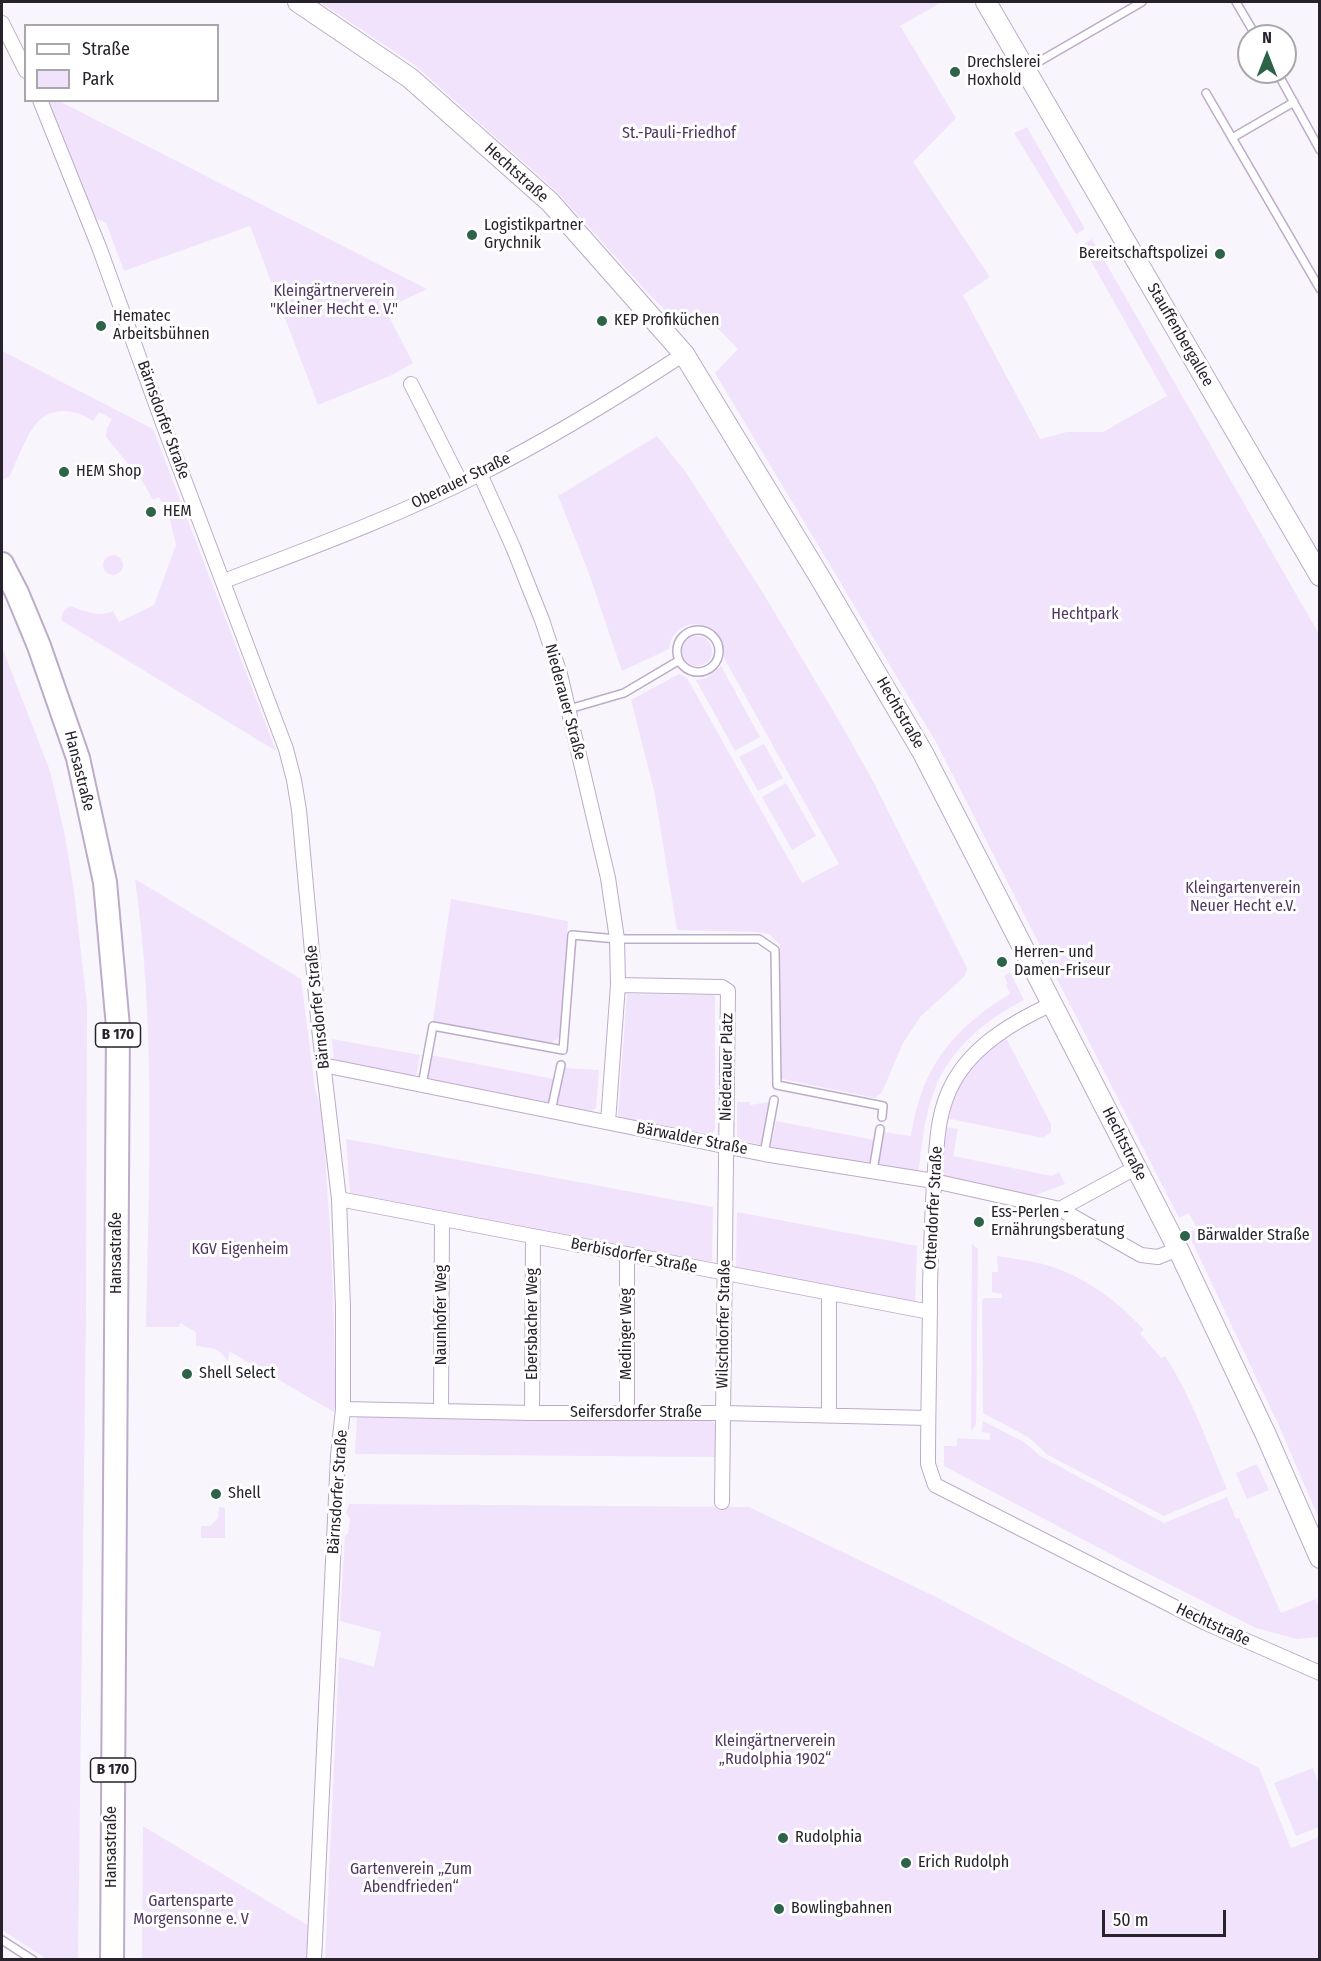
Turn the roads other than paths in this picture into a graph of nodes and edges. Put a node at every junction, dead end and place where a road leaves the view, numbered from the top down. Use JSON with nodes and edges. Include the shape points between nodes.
{"nodes":[{"id":1,"x":298,"y":2,"type":"edge"},
{"id":2,"x":986,"y":2,"type":"edge"},
{"id":3,"x":1142,"y":2,"type":"edge"},
{"id":4,"x":1236,"y":2,"type":"edge"},
{"id":5,"x":2,"y":23,"type":"edge"},
{"id":6,"x":1249,"y":24,"type":"edge"},
{"id":7,"x":24,"y":67,"type":"edge"},
{"id":8,"x":1026,"y":69,"type":"junction"},
{"id":9,"x":1283,"y":84,"type":"edge"},
{"id":10,"x":1206,"y":93,"type":"dead end"},
{"id":11,"x":41,"y":102,"type":"edge"},
{"id":12,"x":1294,"y":102,"type":"junction"},
{"id":13,"x":1232,"y":138,"type":"junction"},
{"id":14,"x":1320,"y":150,"type":"edge"},
{"id":15,"x":1320,"y":289,"type":"edge"},
{"id":16,"x":684,"y":354,"type":"junction"},
{"id":17,"x":411,"y":384,"type":"dead end"},
{"id":18,"x":480,"y":474,"type":"junction"},
{"id":19,"x":461,"y":483,"type":"junction"},
{"id":20,"x":2,"y":564,"type":"edge"},
{"id":21,"x":1320,"y":576,"type":"edge"},
{"id":22,"x":224,"y":581,"type":"junction"},
{"id":23,"x":678,"y":661,"type":"junction"},
{"id":24,"x":569,"y":709,"type":"junction"},
{"id":25,"x":617,"y":939,"type":"junction"},
{"id":26,"x":618,"y":986,"type":"junction"},
{"id":27,"x":1052,"y":1004,"type":"junction"},
{"id":28,"x":562,"y":1058,"type":"junction"},
{"id":29,"x":323,"y":1065,"type":"junction"},
{"id":30,"x":422,"y":1085,"type":"junction"},
{"id":31,"x":774,"y":1100,"type":"dead end"},
{"id":32,"x":551,"y":1111,"type":"junction"},
{"id":33,"x":882,"y":1117,"type":"dead end"},
{"id":34,"x":608,"y":1122,"type":"junction"},
{"id":35,"x":880,"y":1129,"type":"dead end"},
{"id":36,"x":726,"y":1146,"type":"junction"},
{"id":37,"x":764,"y":1154,"type":"junction"},
{"id":38,"x":1137,"y":1167,"type":"junction"},
{"id":39,"x":873,"y":1170,"type":"junction"},
{"id":40,"x":934,"y":1181,"type":"junction"},
{"id":41,"x":339,"y":1199,"type":"junction"},
{"id":42,"x":1060,"y":1209,"type":"junction"},
{"id":43,"x":442,"y":1219,"type":"junction"},
{"id":44,"x":533,"y":1236,"type":"junction"},
{"id":45,"x":1178,"y":1249,"type":"junction"},
{"id":46,"x":627,"y":1254,"type":"junction"},
{"id":47,"x":724,"y":1273,"type":"junction"},
{"id":48,"x":829,"y":1293,"type":"junction"},
{"id":49,"x":930,"y":1312,"type":"junction"},
{"id":50,"x":343,"y":1409,"type":"junction"},
{"id":51,"x":441,"y":1411,"type":"junction"},
{"id":52,"x":532,"y":1413,"type":"junction"},
{"id":53,"x":627,"y":1413,"type":"junction"},
{"id":54,"x":723,"y":1413,"type":"junction"},
{"id":55,"x":829,"y":1416,"type":"junction"},
{"id":56,"x":928,"y":1418,"type":"junction"},
{"id":57,"x":928,"y":1464,"type":"joint"},
{"id":58,"x":722,"y":1502,"type":"dead end"},
{"id":59,"x":1320,"y":1558,"type":"edge"},
{"id":60,"x":1320,"y":1673,"type":"edge"},
{"id":61,"x":2,"y":1940,"type":"edge"},
{"id":62,"x":33,"y":1959,"type":"edge"},
{"id":63,"x":112,"y":1959,"type":"edge"},
{"id":64,"x":314,"y":1959,"type":"edge"}],
"edges":[{"from":1,"to":16,"type":"street","name":"Hechtstraße","via":[[410,78],[550,202]]},
{"from":2,"to":8,"type":"street","name":"Stauffenbergallee"},
{"from":3,"to":8,"type":"lane"},
{"from":4,"to":6,"type":"lane"},
{"from":5,"to":7,"type":"street"},
{"from":8,"to":21,"type":"street","name":"Stauffenbergallee"},
{"from":9,"to":12,"type":"lane"},
{"from":10,"to":13,"type":"lane"},
{"from":11,"to":22,"type":"street","name":"Bärnsdorfer Straße"},
{"from":12,"to":13,"type":"lane"},
{"from":12,"to":14,"type":"lane"},
{"from":13,"to":15,"type":"lane"},
{"from":16,"to":18,"type":"street","name":"Oberauer Straße"},
{"from":16,"to":27,"type":"street","name":"Hechtstraße","via":[[923,753]]},
{"from":17,"to":19,"type":"street"},
{"from":18,"to":19,"type":"street","name":"Oberauer Straße"},
{"from":18,"to":24,"type":"street","name":"Niederauer Straße","via":[[542,620]]},
{"from":19,"to":22,"type":"street","name":"Oberauer Straße","via":[[354,531]]},
{"from":20,"to":63,"type":"main road","name":"Hansastraße","number":"B 170","via":[[39,646],[78,758],[105,882],[118,1027]]},
{"from":22,"to":29,"type":"street","name":"Bärnsdorfer Straße","via":[[294,780]]},
{"from":23,"to":23,"type":"lane","via":[[691,672],[708,670],[718,656],[716,641],[703,630],[683,635],[676,647]]},
{"from":23,"to":24,"type":"lane","via":[[624,693]]},
{"from":24,"to":25,"type":"street","name":"Niederauer Straße","via":[[608,878]]},
{"from":25,"to":26,"type":"street"},
{"from":25,"to":28,"type":"lane","via":[[572,935]]},
{"from":25,"to":33,"type":"lane","via":[[759,939],[775,950],[776,1087],[883,1106]]},
{"from":26,"to":34,"type":"street"},
{"from":26,"to":36,"type":"street","name":"Niederauer Platz","via":[[722,987],[728,991]]},
{"from":27,"to":38,"type":"street","name":"Hechtstraße"},
{"from":27,"to":40,"type":"street","name":"Ottendorfer Straße","via":[[997,1035],[954,1080],[938,1126]]},
{"from":28,"to":30,"type":"lane","via":[[433,1026]]},
{"from":28,"to":32,"type":"lane"},
{"from":29,"to":30,"type":"street","name":"Bärwalder Straße"},
{"from":29,"to":41,"type":"street","name":"Bärnsdorfer Straße"},
{"from":30,"to":32,"type":"street","name":"Bärwalder Straße"},
{"from":31,"to":37,"type":"lane"},
{"from":32,"to":34,"type":"street","name":"Bärwalder Straße"},
{"from":34,"to":36,"type":"street","name":"Bärwalder Straße"},
{"from":35,"to":39,"type":"lane"},
{"from":36,"to":37,"type":"street","name":"Bärwalder Straße"},
{"from":36,"to":47,"type":"street","name":"Wilschdorfer Straße"},
{"from":37,"to":39,"type":"street","name":"Bärwalder Straße"},
{"from":38,"to":42,"type":"street"},
{"from":38,"to":45,"type":"street","name":"Hechtstraße"},
{"from":39,"to":40,"type":"street","name":"Bärwalder Straße"},
{"from":40,"to":42,"type":"street","name":"Bärwalder Straße"},
{"from":40,"to":49,"type":"street","name":"Ottendorfer Straße"},
{"from":41,"to":43,"type":"street","name":"Berbisdorfer Straße"},
{"from":41,"to":50,"type":"street","name":"Bärnsdorfer Straße"},
{"from":42,"to":45,"type":"street","name":"Bärwalder Straße","via":[[1141,1255],[1158,1257]]},
{"from":43,"to":44,"type":"street","name":"Berbisdorfer Straße"},
{"from":43,"to":51,"type":"street","name":"Naunhofer Weg"},
{"from":44,"to":46,"type":"street","name":"Berbisdorfer Straße"},
{"from":44,"to":52,"type":"street","name":"Ebersbacher Weg"},
{"from":45,"to":59,"type":"street","name":"Hechtstraße"},
{"from":46,"to":47,"type":"street","name":"Berbisdorfer Straße"},
{"from":46,"to":53,"type":"street","name":"Medinger Weg"},
{"from":47,"to":48,"type":"street","name":"Berbisdorfer Straße"},
{"from":47,"to":54,"type":"street","name":"Wilschdorfer Straße"},
{"from":48,"to":49,"type":"street","name":"Berbisdorfer Straße"},
{"from":48,"to":55,"type":"street"},
{"from":49,"to":56,"type":"street","name":"Ottendorfer Straße"},
{"from":50,"to":51,"type":"street","name":"Seifersdorfer Straße"},
{"from":50,"to":64,"type":"street","name":"Bärnsdorfer Straße"},
{"from":51,"to":52,"type":"street","name":"Seifersdorfer Straße"},
{"from":52,"to":53,"type":"street","name":"Seifersdorfer Straße"},
{"from":53,"to":54,"type":"street","name":"Seifersdorfer Straße"},
{"from":54,"to":55,"type":"street","name":"Seifersdorfer Straße"},
{"from":54,"to":58,"type":"street","name":"Wilschdorfer Straße"},
{"from":55,"to":56,"type":"street","name":"Seifersdorfer Straße"},
{"from":56,"to":57,"type":"street","name":"Ottendorfer Straße"},
{"from":57,"to":60,"type":"street","name":"Hechtstraße","via":[[934,1485],[1206,1623]]},
{"from":61,"to":62,"type":"lane"}]}
